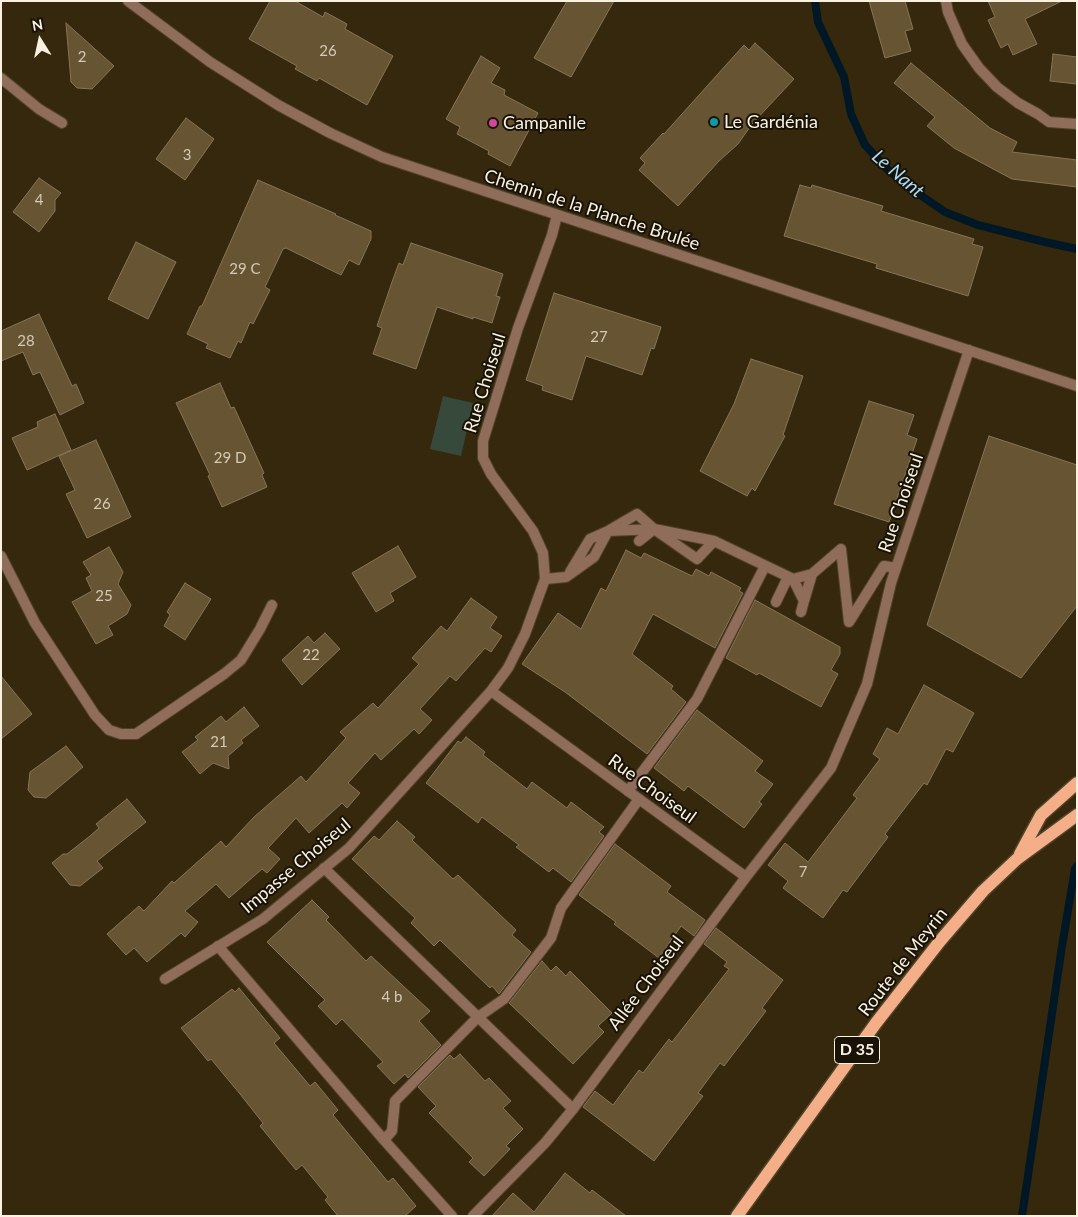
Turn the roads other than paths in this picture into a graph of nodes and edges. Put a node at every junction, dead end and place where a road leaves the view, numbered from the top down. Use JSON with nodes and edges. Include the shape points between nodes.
{"nodes":[{"id":1,"x":128,"y":1,"type":"edge"},
{"id":2,"x":946,"y":1,"type":"edge"},
{"id":3,"x":1,"y":78,"type":"edge"},
{"id":4,"x":62,"y":123,"type":"dead end"},
{"id":5,"x":1077,"y":124,"type":"edge"},
{"id":6,"x":557,"y":215,"type":"junction"},
{"id":7,"x":969,"y":350,"type":"junction"},
{"id":8,"x":1077,"y":386,"type":"edge"},
{"id":9,"x":654,"y":529,"type":"junction"},
{"id":10,"x":608,"y":531,"type":"junction"},
{"id":11,"x":638,"y":541,"type":"dead end"},
{"id":12,"x":714,"y":541,"type":"junction"},
{"id":13,"x":1,"y":556,"type":"edge"},
{"id":14,"x":765,"y":566,"type":"junction"},
{"id":15,"x":896,"y":568,"type":"junction"},
{"id":16,"x":812,"y":574,"type":"junction"},
{"id":17,"x":790,"y":578,"type":"junction"},
{"id":18,"x":545,"y":579,"type":"junction"},
{"id":19,"x":804,"y":601,"type":"junction"},
{"id":20,"x":776,"y":602,"type":"dead end"},
{"id":21,"x":272,"y":605,"type":"dead end"},
{"id":22,"x":801,"y":612,"type":"dead end"},
{"id":23,"x":491,"y":691,"type":"junction"},
{"id":24,"x":1077,"y":783,"type":"edge"},
{"id":25,"x":628,"y":791,"type":"junction"},
{"id":26,"x":638,"y":799,"type":"junction"},
{"id":27,"x":1077,"y":815,"type":"edge"},
{"id":28,"x":1018,"y":859,"type":"junction"},
{"id":29,"x":324,"y":868,"type":"junction"},
{"id":30,"x":746,"y":877,"type":"junction"},
{"id":31,"x":218,"y":946,"type":"junction"},
{"id":32,"x":165,"y":979,"type":"dead end"},
{"id":33,"x":478,"y":1017,"type":"junction"},
{"id":34,"x":573,"y":1109,"type":"junction"},
{"id":35,"x":384,"y":1140,"type":"junction"},
{"id":36,"x":452,"y":1216,"type":"edge"},
{"id":37,"x":473,"y":1216,"type":"edge"},
{"id":38,"x":737,"y":1216,"type":"edge"}],
"edges":[{"from":1,"to":6,"type":"street","name":"Chemin de la Planche Brulée","via":[[210,62],[330,133],[382,157]]},
{"from":2,"to":5,"type":"street","via":[[962,44],[998,87],[1018,104],[1049,122]]},
{"from":3,"to":4,"type":"street"},
{"from":6,"to":7,"type":"street","name":"Chemin de la Planche Brulée"},
{"from":6,"to":18,"type":"street","name":"Rue Choiseul","via":[[483,441],[483,458],[491,474],[533,531],[543,553]]},
{"from":7,"to":8,"type":"street","name":"Chemin de la Planche Brulée"},
{"from":7,"to":15,"type":"street","name":"Rue Choiseul"},
{"from":9,"to":10,"type":"street"},
{"from":9,"to":10,"type":"street","via":[[637,514]]},
{"from":9,"to":11,"type":"street"},
{"from":9,"to":12,"type":"street"},
{"from":9,"to":12,"type":"street","via":[[697,559]]},
{"from":10,"to":18,"type":"street","via":[[590,539],[566,577]]},
{"from":12,"to":14,"type":"street"},
{"from":13,"to":21,"type":"street","via":[[35,623],[95,715],[109,730],[121,734],[136,734],[241,660]]},
{"from":14,"to":17,"type":"street"},
{"from":14,"to":25,"type":"street","via":[[697,699]]},
{"from":15,"to":16,"type":"street","via":[[884,566],[849,622],[841,549]]},
{"from":15,"to":30,"type":"street","name":"Rue Choiseul","via":[[867,684],[831,768]]},
{"from":16,"to":17,"type":"street"},
{"from":16,"to":19,"type":"street"},
{"from":17,"to":19,"type":"street"},
{"from":17,"to":20,"type":"street"},
{"from":18,"to":23,"type":"street","name":"Rue Choiseul","via":[[525,634],[508,668]]},
{"from":19,"to":22,"type":"street"},
{"from":23,"to":25,"type":"street","name":"Rue Choiseul"},
{"from":23,"to":29,"type":"street","name":"Impasse Choiseul","via":[[348,848]]},
{"from":24,"to":28,"type":"main road","name":"Route de Meyrin","number":"D 35","via":[[1041,814]]},
{"from":25,"to":26,"type":"street","name":"Rue Choiseul"},
{"from":26,"to":30,"type":"street","name":"Rue Choiseul"},
{"from":26,"to":33,"type":"street","via":[[561,908],[551,938],[504,999]]},
{"from":27,"to":28,"type":"main road","name":"Route de Meyrin","number":"D 35"},
{"from":28,"to":38,"type":"main road","name":"Route de Meyrin","number":"D 35","via":[[983,891],[940,941],[876,1023]]},
{"from":29,"to":31,"type":"street","name":"Impasse Choiseul","via":[[263,919]]},
{"from":29,"to":33,"type":"street"},
{"from":30,"to":34,"type":"street","name":"Allée Choiseul"},
{"from":31,"to":32,"type":"street","name":"Impasse Choiseul"},
{"from":31,"to":35,"type":"street"},
{"from":33,"to":34,"type":"street"},
{"from":33,"to":35,"type":"street","via":[[396,1101],[392,1130]]},
{"from":34,"to":37,"type":"street","name":"Allée Choiseul","via":[[545,1144]]},
{"from":35,"to":36,"type":"street"}]}
